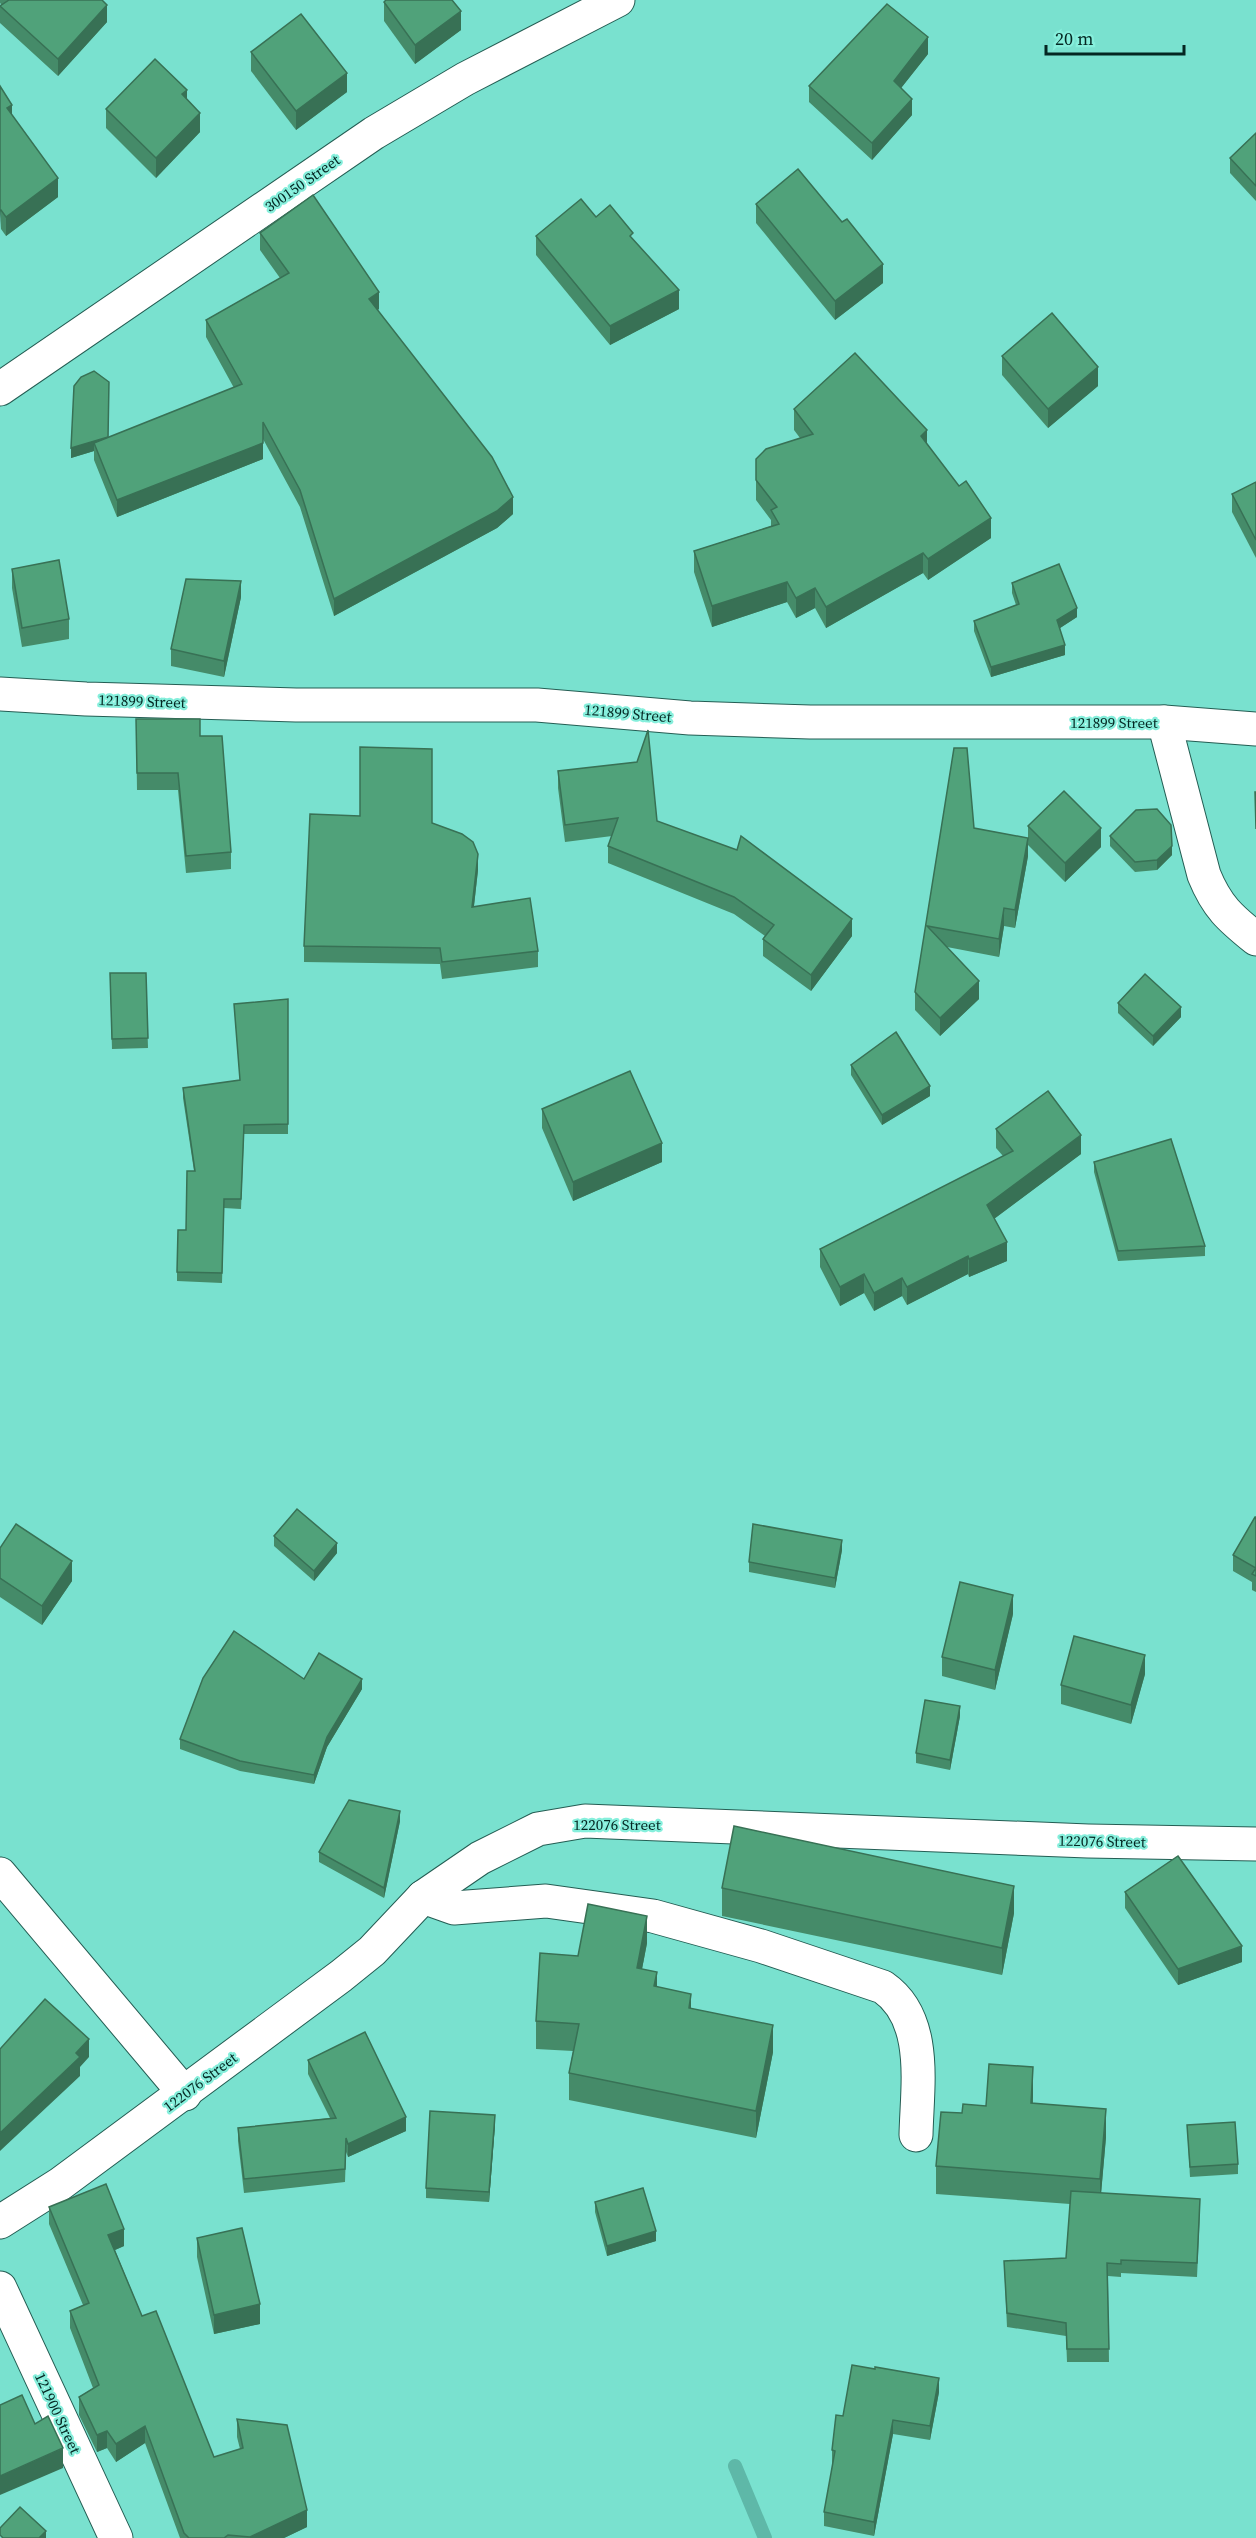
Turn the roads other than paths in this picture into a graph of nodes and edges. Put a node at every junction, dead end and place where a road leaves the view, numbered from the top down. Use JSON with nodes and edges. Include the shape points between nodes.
{"nodes":[{"id":1,"x":618,"y":0,"type":"edge"},
{"id":2,"x":0,"y":389,"type":"edge"},
{"id":3,"x":0,"y":694,"type":"edge"},
{"id":4,"x":1164,"y":722,"type":"junction"},
{"id":5,"x":1256,"y":729,"type":"edge"},
{"id":6,"x":1256,"y":939,"type":"edge"},
{"id":7,"x":1256,"y":1844,"type":"edge"},
{"id":8,"x":0,"y":1874,"type":"edge"},
{"id":9,"x":423,"y":1898,"type":"junction"},
{"id":10,"x":185,"y":2094,"type":"junction"},
{"id":11,"x":915,"y":2135,"type":"dead end"},
{"id":12,"x":0,"y":2222,"type":"edge"},
{"id":13,"x":0,"y":2288,"type":"edge"},
{"id":14,"x":116,"y":2538,"type":"edge"}],
"edges":[{"from":1,"to":2,"type":"street","name":"300150 Street","via":[[465,79],[374,133]]},
{"from":3,"to":4,"type":"street","name":"121899 Street","via":[[296,705],[537,705],[690,718],[810,722]]},
{"from":4,"to":5,"type":"street","name":"121899 Street"},
{"from":4,"to":6,"type":"street","via":[[1204,875],[1227,916]]},
{"from":7,"to":9,"type":"street","name":"122076 Street","via":[[585,1821],[538,1829],[510,1841]]},
{"from":8,"to":10,"type":"street"},
{"from":9,"to":10,"type":"street","name":"122076 Street","via":[[364,1957]]},
{"from":9,"to":11,"type":"street","via":[[454,1908],[546,1901],[653,1916],[761,1946],[882,1987],[896,1996],[913,2034],[918,2059]]},
{"from":10,"to":12,"type":"street","name":"122076 Street"},
{"from":13,"to":14,"type":"street","name":"121900 Street"}]}
